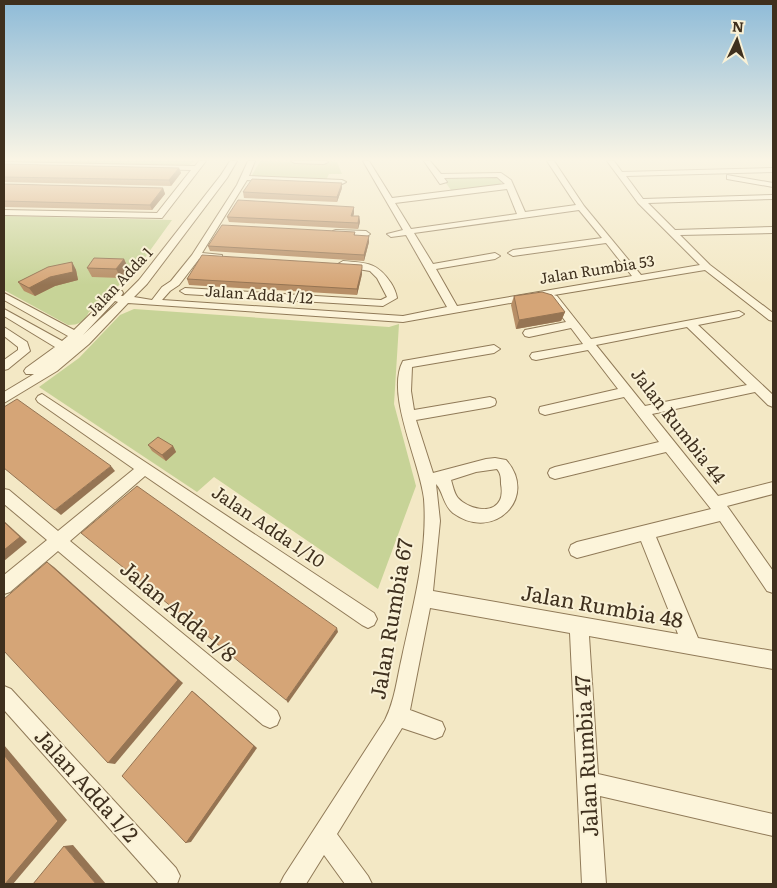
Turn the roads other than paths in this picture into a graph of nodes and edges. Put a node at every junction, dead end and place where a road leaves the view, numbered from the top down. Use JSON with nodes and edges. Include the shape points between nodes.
{"nodes":[{"id":1,"x":171,"y":202,"type":"edge"},
{"id":2,"x":195,"y":202,"type":"edge"},
{"id":3,"x":204,"y":202,"type":"edge"},
{"id":4,"x":235,"y":202,"type":"edge"},
{"id":5,"x":391,"y":202,"type":"edge"},
{"id":6,"x":516,"y":202,"type":"edge"},
{"id":7,"x":578,"y":202,"type":"edge"},
{"id":8,"x":642,"y":202,"type":"edge"},
{"id":9,"x":581,"y":207,"type":"junction"},
{"id":10,"x":4,"y":212,"type":"edge"},
{"id":11,"x":522,"y":215,"type":"junction"},
{"id":12,"x":773,"y":230,"type":"edge"},
{"id":13,"x":410,"y":231,"type":"junction"},
{"id":14,"x":328,"y":232,"type":"edge"},
{"id":15,"x":674,"y":233,"type":"junction"},
{"id":16,"x":366,"y":234,"type":"edge"},
{"id":17,"x":391,"y":234,"type":"dead end"},
{"id":18,"x":607,"y":240,"type":"junction"},
{"id":19,"x":513,"y":254,"type":"dead end"},
{"id":20,"x":196,"y":256,"type":"junction"},
{"id":21,"x":495,"y":256,"type":"dead end"},
{"id":22,"x":225,"y":258,"type":"edge"},
{"id":23,"x":330,"y":264,"type":"edge"},
{"id":24,"x":430,"y":267,"type":"junction"},
{"id":25,"x":707,"y":267,"type":"junction"},
{"id":26,"x":639,"y":278,"type":"junction"},
{"id":27,"x":175,"y":283,"type":"junction"},
{"id":28,"x":185,"y":292,"type":"dead end"},
{"id":29,"x":548,"y":293,"type":"junction"},
{"id":30,"x":113,"y":298,"type":"junction"},
{"id":31,"x":5,"y":299,"type":"edge"},
{"id":32,"x":125,"y":300,"type":"junction"},
{"id":33,"x":155,"y":303,"type":"junction"},
{"id":34,"x":168,"y":304,"type":"junction"},
{"id":35,"x":453,"y":308,"type":"junction"},
{"id":36,"x":4,"y":312,"type":"edge"},
{"id":37,"x":739,"y":314,"type":"dead end"},
{"id":38,"x":403,"y":318,"type":"joint"},
{"id":39,"x":773,"y":318,"type":"edge"},
{"id":40,"x":689,"y":323,"type":"junction"},
{"id":41,"x":573,"y":324,"type":"junction"},
{"id":42,"x":4,"y":331,"type":"edge"},
{"id":43,"x":529,"y":333,"type":"dead end"},
{"id":44,"x":80,"y":338,"type":"junction"},
{"id":45,"x":589,"y":344,"type":"junction"},
{"id":46,"x":67,"y":349,"type":"junction"},
{"id":47,"x":494,"y":349,"type":"dead end"},
{"id":48,"x":536,"y":356,"type":"dead end"},
{"id":49,"x":4,"y":366,"type":"edge"},
{"id":50,"x":757,"y":387,"type":"junction"},
{"id":51,"x":4,"y":388,"type":"edge"},
{"id":52,"x":627,"y":392,"type":"junction"},
{"id":53,"x":4,"y":398,"type":"edge"},
{"id":54,"x":42,"y":398,"type":"dead end"},
{"id":55,"x":490,"y":402,"type":"dead end"},
{"id":56,"x":773,"y":402,"type":"edge"},
{"id":57,"x":545,"y":410,"type":"dead end"},
{"id":58,"x":643,"y":411,"type":"junction"},
{"id":59,"x":410,"y":416,"type":"junction"},
{"id":60,"x":671,"y":445,"type":"junction"},
{"id":61,"x":145,"y":468,"type":"junction"},
{"id":62,"x":555,"y":473,"type":"dead end"},
{"id":63,"x":436,"y":478,"type":"junction"},
{"id":64,"x":773,"y":488,"type":"edge"},
{"id":65,"x":4,"y":495,"type":"edge"},
{"id":66,"x":719,"y":508,"type":"junction"},
{"id":67,"x":646,"y":533,"type":"junction"},
{"id":68,"x":58,"y":540,"type":"junction"},
{"id":69,"x":577,"y":550,"type":"dead end"},
{"id":70,"x":773,"y":585,"type":"edge"},
{"id":71,"x":4,"y":586,"type":"edge"},
{"id":72,"x":424,"y":598,"type":"junction"},
{"id":73,"x":368,"y":618,"type":"dead end"},
{"id":74,"x":579,"y":627,"type":"junction"},
{"id":75,"x":692,"y":645,"type":"junction"},
{"id":76,"x":773,"y":660,"type":"edge"},
{"id":77,"x":4,"y":696,"type":"edge"},
{"id":78,"x":398,"y":716,"type":"junction"},
{"id":79,"x":270,"y":718,"type":"dead end"},
{"id":80,"x":435,"y":729,"type":"dead end"},
{"id":81,"x":588,"y":784,"type":"junction"},
{"id":82,"x":773,"y":825,"type":"edge"},
{"id":83,"x":323,"y":835,"type":"junction"},
{"id":84,"x":168,"y":876,"type":"dead end"},
{"id":85,"x":292,"y":884,"type":"edge"},
{"id":86,"x":360,"y":884,"type":"edge"},
{"id":87,"x":594,"y":884,"type":"edge"}],
"edges":[{"from":1,"to":10,"type":"street","via":[[159,216]]},
{"from":2,"to":30,"type":"street","name":"Jalan Adda 1","via":[[147,264]]},
{"from":3,"to":32,"type":"street","name":"Jalan Adda 1","via":[[156,268]]},
{"from":4,"to":20,"type":"street"},
{"from":5,"to":13,"type":"street"},
{"from":6,"to":11,"type":"street"},
{"from":7,"to":9,"type":"street"},
{"from":8,"to":15,"type":"street"},
{"from":9,"to":11,"type":"street"},
{"from":9,"to":18,"type":"street"},
{"from":11,"to":13,"type":"street"},
{"from":12,"to":15,"type":"street"},
{"from":13,"to":17,"type":"street"},
{"from":13,"to":24,"type":"street"},
{"from":14,"to":16,"type":"street"},
{"from":15,"to":25,"type":"street"},
{"from":18,"to":19,"type":"street"},
{"from":18,"to":26,"type":"street"},
{"from":20,"to":22,"type":"street"},
{"from":20,"to":27,"type":"street"},
{"from":21,"to":24,"type":"street"},
{"from":23,"to":28,"type":"street","via":[[368,266],[380,272],[392,292],[392,298],[383,302]]},
{"from":24,"to":35,"type":"street"},
{"from":25,"to":26,"type":"street","name":"Jalan Rumbia 53"},
{"from":25,"to":39,"type":"street"},
{"from":26,"to":29,"type":"street","name":"Jalan Rumbia 53"},
{"from":27,"to":33,"type":"street"},
{"from":27,"to":34,"type":"street","via":[[178,286]]},
{"from":29,"to":35,"type":"street","name":"Jalan Rumbia 53"},
{"from":29,"to":41,"type":"street","name":"Jalan Rumbia 44"},
{"from":30,"to":32,"type":"street","name":"Jalan Adda 1/12"},
{"from":30,"to":44,"type":"street","name":"Jalan Adda 1"},
{"from":31,"to":44,"type":"street"},
{"from":32,"to":33,"type":"street","name":"Jalan Adda 1/12"},
{"from":32,"to":44,"type":"street","name":"Jalan Adda 1"},
{"from":33,"to":34,"type":"street","name":"Jalan Adda 1/12"},
{"from":34,"to":38,"type":"street","name":"Jalan Adda 1/12"},
{"from":35,"to":38,"type":"street","name":"Jalan Rumbia 53"},
{"from":36,"to":46,"type":"street"},
{"from":37,"to":40,"type":"street"},
{"from":40,"to":45,"type":"street"},
{"from":40,"to":50,"type":"street"},
{"from":41,"to":43,"type":"street"},
{"from":41,"to":45,"type":"street","name":"Jalan Rumbia 44"},
{"from":42,"to":49,"type":"street","via":[[23,345],[24,351]]},
{"from":44,"to":46,"type":"street","name":"Jalan Adda 1"},
{"from":45,"to":48,"type":"street"},
{"from":45,"to":52,"type":"street","name":"Jalan Rumbia 44"},
{"from":46,"to":51,"type":"street","name":"Jalan Adda 1"},
{"from":46,"to":53,"type":"street","name":"Jalan Adda 1","via":[[53,368]]},
{"from":47,"to":59,"type":"street","name":"Jalan Rumbia 67","via":[[407,364],[404,378]]},
{"from":50,"to":56,"type":"street"},
{"from":50,"to":58,"type":"street"},
{"from":52,"to":57,"type":"street"},
{"from":52,"to":58,"type":"street","name":"Jalan Rumbia 44"},
{"from":54,"to":61,"type":"street","name":"Jalan Adda 1/10"},
{"from":55,"to":59,"type":"street"},
{"from":58,"to":60,"type":"street","name":"Jalan Rumbia 44"},
{"from":59,"to":63,"type":"street","name":"Jalan Rumbia 67","via":[[416,447]]},
{"from":60,"to":62,"type":"street"},
{"from":60,"to":66,"type":"street","name":"Jalan Rumbia 44"},
{"from":61,"to":68,"type":"street"},
{"from":61,"to":73,"type":"street","name":"Jalan Adda 1/10"},
{"from":63,"to":63,"type":"street","via":[[458,508],[469,514],[495,513],[505,506],[508,472],[496,463]]},
{"from":63,"to":72,"type":"street","name":"Jalan Rumbia 67"},
{"from":64,"to":66,"type":"street"},
{"from":65,"to":68,"type":"street","name":"Jalan Adda 1/8"},
{"from":66,"to":67,"type":"street"},
{"from":66,"to":70,"type":"street","name":"Jalan Rumbia 44"},
{"from":67,"to":69,"type":"street"},
{"from":67,"to":75,"type":"street"},
{"from":68,"to":71,"type":"street"},
{"from":68,"to":79,"type":"street","name":"Jalan Adda 1/8"},
{"from":72,"to":74,"type":"street","name":"Jalan Rumbia 48"},
{"from":72,"to":78,"type":"street","name":"Jalan Rumbia 67"},
{"from":74,"to":75,"type":"street","name":"Jalan Rumbia 48"},
{"from":74,"to":81,"type":"street","name":"Jalan Rumbia 47"},
{"from":75,"to":76,"type":"street","name":"Jalan Rumbia 48"},
{"from":77,"to":84,"type":"street","name":"Jalan Adda 1/2"},
{"from":78,"to":80,"type":"street"},
{"from":78,"to":83,"type":"street","name":"Jalan Rumbia 67"},
{"from":81,"to":82,"type":"street"},
{"from":81,"to":87,"type":"street","name":"Jalan Rumbia 47"},
{"from":83,"to":85,"type":"street","name":"Jalan Rumbia 67"},
{"from":83,"to":86,"type":"street"}]}
